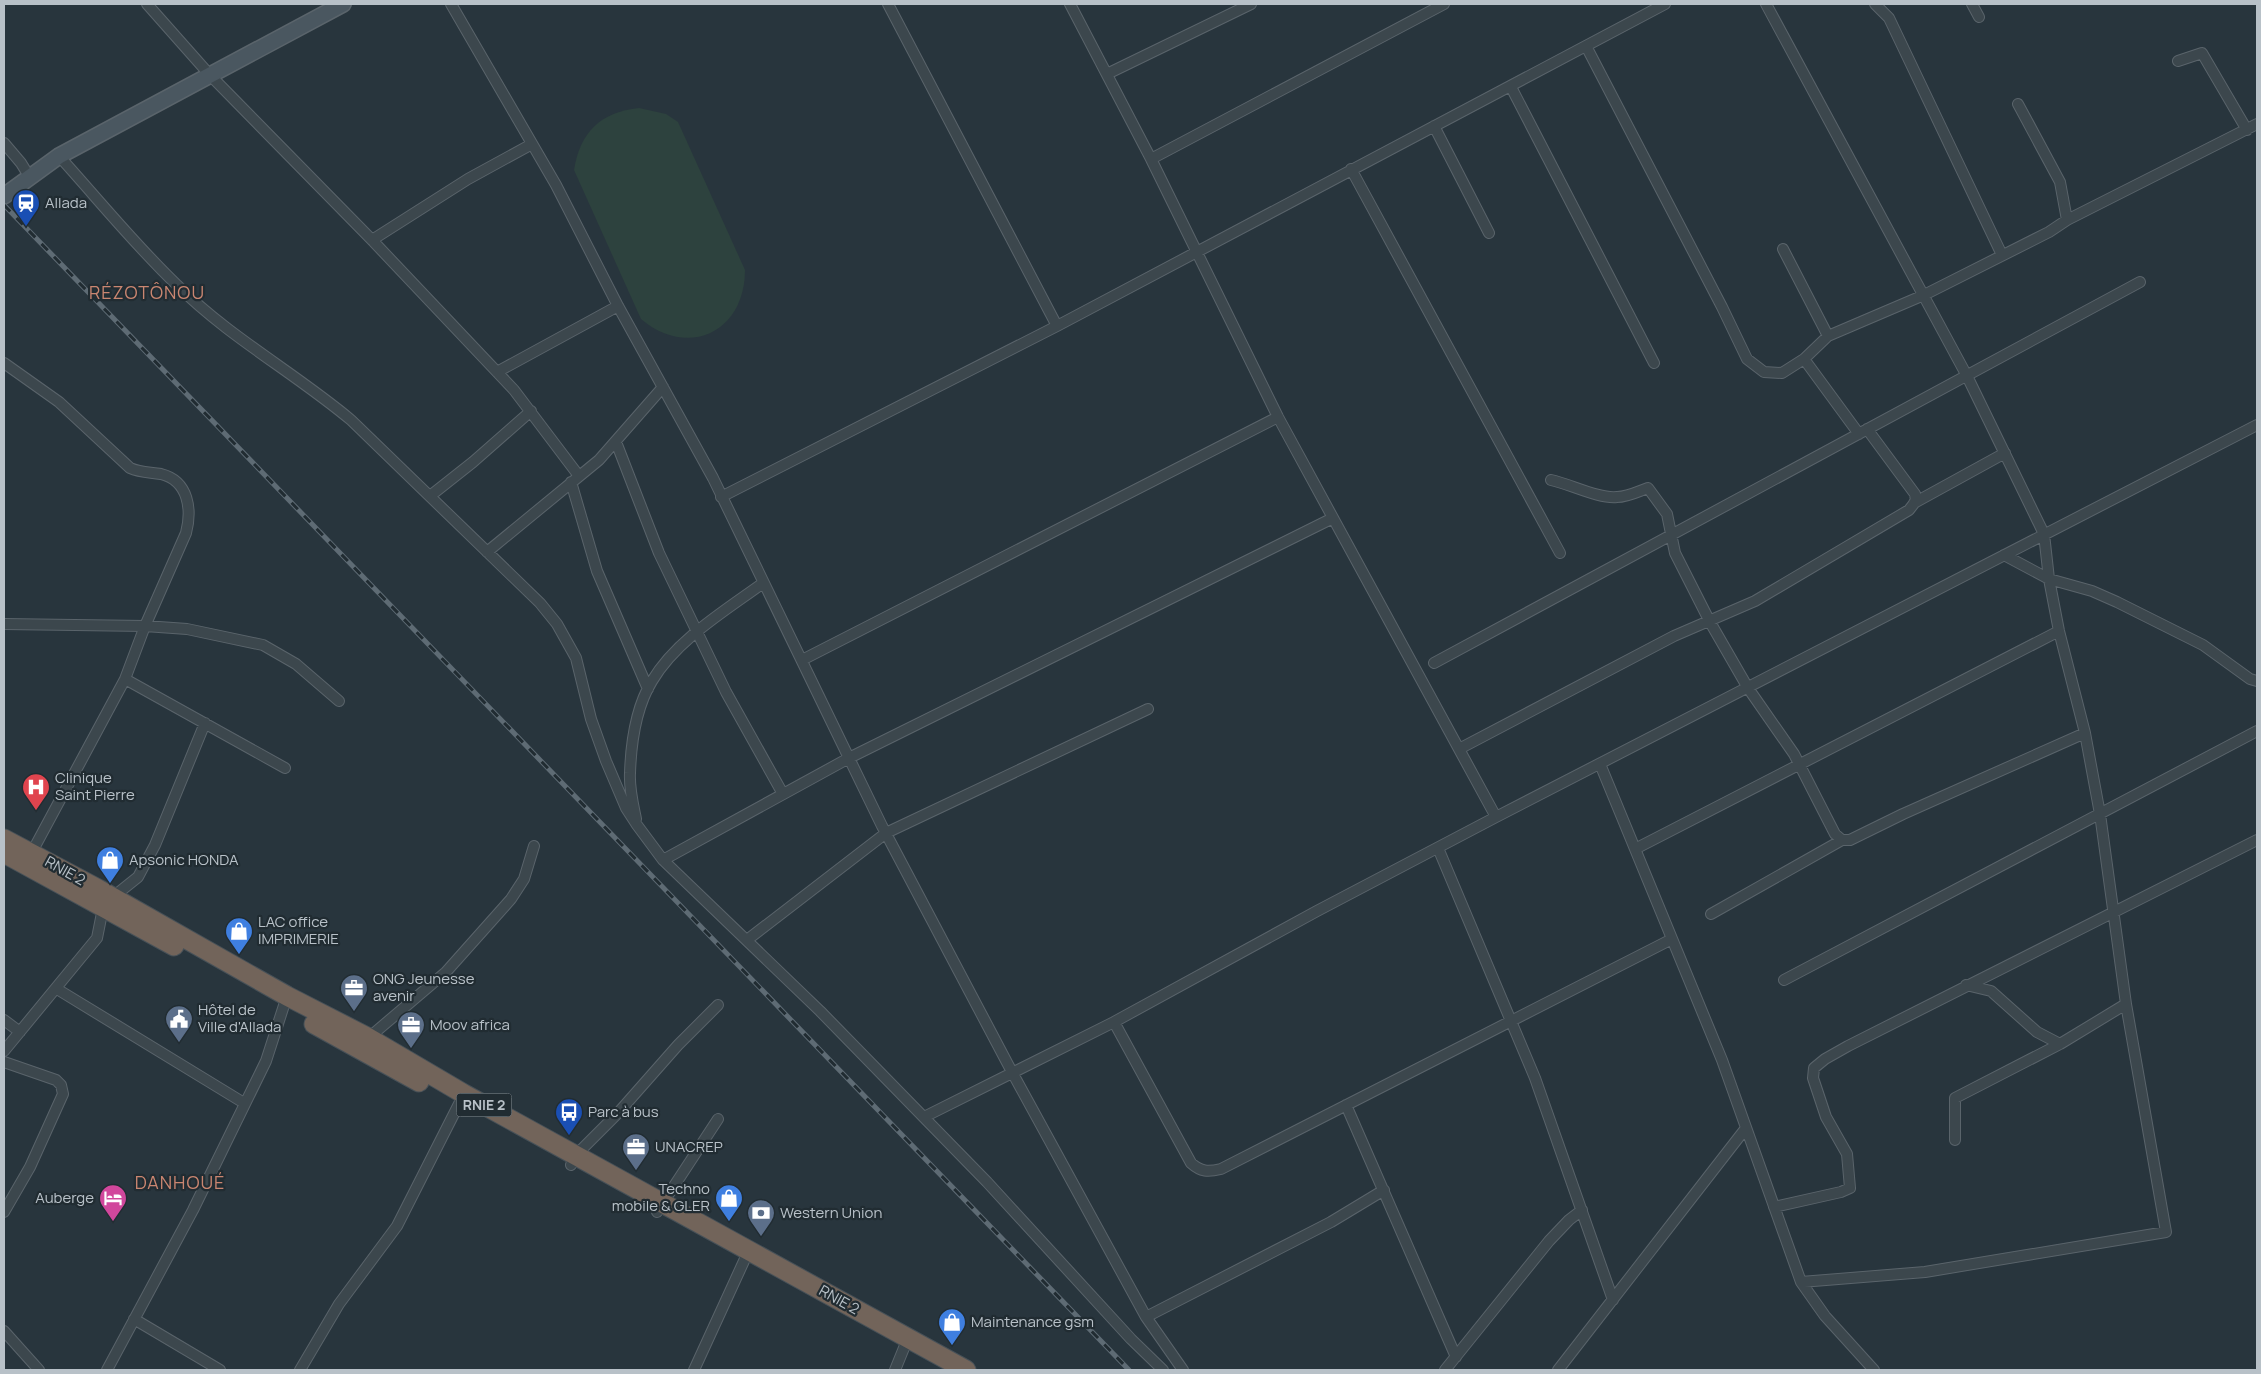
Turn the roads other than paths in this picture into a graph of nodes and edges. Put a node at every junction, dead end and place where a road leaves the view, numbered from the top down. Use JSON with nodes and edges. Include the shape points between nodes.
{"nodes":[{"id":1,"x":146,"y":4,"type":"edge"},
{"id":2,"x":343,"y":4,"type":"edge"},
{"id":3,"x":451,"y":4,"type":"edge"},
{"id":4,"x":888,"y":4,"type":"edge"},
{"id":5,"x":1070,"y":4,"type":"edge"},
{"id":6,"x":1251,"y":4,"type":"edge"},
{"id":7,"x":1444,"y":4,"type":"edge"},
{"id":8,"x":1665,"y":4,"type":"edge"},
{"id":9,"x":1766,"y":4,"type":"edge"},
{"id":10,"x":1875,"y":4,"type":"edge"},
{"id":11,"x":1972,"y":4,"type":"edge"},
{"id":12,"x":1979,"y":17,"type":"dead end"},
{"id":13,"x":1586,"y":46,"type":"junction"},
{"id":14,"x":2178,"y":60,"type":"dead end"},
{"id":15,"x":209,"y":74,"type":"junction"},
{"id":16,"x":1108,"y":74,"type":"junction"},
{"id":17,"x":1511,"y":87,"type":"junction"},
{"id":18,"x":2018,"y":104,"type":"dead end"},
{"id":19,"x":2257,"y":124,"type":"edge"},
{"id":20,"x":1434,"y":126,"type":"junction"},
{"id":21,"x":2247,"y":130,"type":"junction"},
{"id":22,"x":4,"y":143,"type":"edge"},
{"id":23,"x":532,"y":144,"type":"junction"},
{"id":24,"x":59,"y":156,"type":"junction"},
{"id":25,"x":1151,"y":160,"type":"junction"},
{"id":26,"x":1351,"y":169,"type":"junction"},
{"id":27,"x":29,"y":176,"type":"junction"},
{"id":28,"x":4,"y":196,"type":"edge"},
{"id":29,"x":2067,"y":220,"type":"junction"},
{"id":30,"x":1489,"y":233,"type":"dead end"},
{"id":31,"x":372,"y":240,"type":"junction"},
{"id":32,"x":1782,"y":249,"type":"dead end"},
{"id":33,"x":1196,"y":252,"type":"junction"},
{"id":34,"x":2002,"y":255,"type":"junction"},
{"id":35,"x":2140,"y":282,"type":"dead end"},
{"id":36,"x":1924,"y":295,"type":"junction"},
{"id":37,"x":618,"y":306,"type":"junction"},
{"id":38,"x":1057,"y":326,"type":"junction"},
{"id":39,"x":1828,"y":336,"type":"junction"},
{"id":40,"x":1804,"y":359,"type":"junction"},
{"id":41,"x":4,"y":364,"type":"edge"},
{"id":42,"x":1654,"y":364,"type":"dead end"},
{"id":43,"x":497,"y":372,"type":"junction"},
{"id":44,"x":1967,"y":376,"type":"junction"},
{"id":45,"x":663,"y":387,"type":"junction"},
{"id":46,"x":531,"y":411,"type":"junction"},
{"id":47,"x":1278,"y":417,"type":"junction"},
{"id":48,"x":2257,"y":425,"type":"edge"},
{"id":49,"x":1863,"y":432,"type":"junction"},
{"id":50,"x":616,"y":442,"type":"junction"},
{"id":51,"x":2005,"y":453,"type":"junction"},
{"id":52,"x":575,"y":479,"type":"junction"},
{"id":53,"x":1551,"y":480,"type":"dead end"},
{"id":54,"x":430,"y":496,"type":"junction"},
{"id":55,"x":721,"y":497,"type":"junction"},
{"id":56,"x":1914,"y":503,"type":"junction"},
{"id":57,"x":1333,"y":518,"type":"junction"},
{"id":58,"x":1673,"y":534,"type":"junction"},
{"id":59,"x":2044,"y":534,"type":"junction"},
{"id":60,"x":487,"y":552,"type":"junction"},
{"id":61,"x":1560,"y":553,"type":"dead end"},
{"id":62,"x":2004,"y":555,"type":"junction"},
{"id":63,"x":2049,"y":579,"type":"junction"},
{"id":64,"x":764,"y":583,"type":"junction"},
{"id":65,"x":1710,"y":622,"type":"junction"},
{"id":66,"x":4,"y":624,"type":"edge"},
{"id":67,"x":145,"y":626,"type":"junction"},
{"id":68,"x":698,"y":631,"type":"junction"},
{"id":69,"x":2059,"y":631,"type":"junction"},
{"id":70,"x":802,"y":660,"type":"junction"},
{"id":71,"x":1434,"y":663,"type":"dead end"},
{"id":72,"x":125,"y":679,"type":"junction"},
{"id":73,"x":2257,"y":681,"type":"edge"},
{"id":74,"x":1748,"y":688,"type":"junction"},
{"id":75,"x":648,"y":690,"type":"junction"},
{"id":76,"x":339,"y":701,"type":"dead end"},
{"id":77,"x":1148,"y":709,"type":"dead end"},
{"id":78,"x":204,"y":723,"type":"junction"},
{"id":79,"x":2257,"y":731,"type":"edge"},
{"id":80,"x":2085,"y":733,"type":"junction"},
{"id":81,"x":1459,"y":749,"type":"junction"},
{"id":82,"x":849,"y":758,"type":"junction"},
{"id":83,"x":1600,"y":764,"type":"junction"},
{"id":84,"x":1799,"y":764,"type":"junction"},
{"id":85,"x":285,"y":768,"type":"dead end"},
{"id":86,"x":782,"y":794,"type":"junction"},
{"id":87,"x":2100,"y":814,"type":"junction"},
{"id":88,"x":1496,"y":817,"type":"junction"},
{"id":89,"x":637,"y":826,"type":"junction"},
{"id":90,"x":886,"y":833,"type":"junction"},
{"id":91,"x":4,"y":839,"type":"edge"},
{"id":92,"x":1842,"y":840,"type":"junction"},
{"id":93,"x":2257,"y":840,"type":"edge"},
{"id":94,"x":534,"y":846,"type":"dead end"},
{"id":95,"x":1438,"y":848,"type":"junction"},
{"id":96,"x":1635,"y":849,"type":"junction"},
{"id":97,"x":32,"y":852,"type":"junction"},
{"id":98,"x":4,"y":854,"type":"edge"},
{"id":99,"x":663,"y":860,"type":"junction"},
{"id":100,"x":108,"y":903,"type":"junction"},
{"id":101,"x":2115,"y":913,"type":"junction"},
{"id":102,"x":1711,"y":914,"type":"dead end"},
{"id":103,"x":1672,"y":939,"type":"junction"},
{"id":104,"x":747,"y":940,"type":"junction"},
{"id":105,"x":1784,"y":980,"type":"dead end"},
{"id":106,"x":1966,"y":985,"type":"junction"},
{"id":107,"x":57,"y":989,"type":"junction"},
{"id":108,"x":285,"y":1001,"type":"junction"},
{"id":109,"x":2126,"y":1004,"type":"junction"},
{"id":110,"x":718,"y":1005,"type":"dead end"},
{"id":111,"x":4,"y":1020,"type":"edge"},
{"id":112,"x":1511,"y":1021,"type":"junction"},
{"id":113,"x":1114,"y":1022,"type":"junction"},
{"id":114,"x":20,"y":1032,"type":"junction"},
{"id":115,"x":363,"y":1044,"type":"junction"},
{"id":116,"x":2060,"y":1044,"type":"junction"},
{"id":117,"x":4,"y":1051,"type":"edge"},
{"id":118,"x":4,"y":1062,"type":"edge"},
{"id":119,"x":1012,"y":1072,"type":"junction"},
{"id":120,"x":462,"y":1099,"type":"junction"},
{"id":121,"x":244,"y":1103,"type":"junction"},
{"id":122,"x":1346,"y":1105,"type":"junction"},
{"id":123,"x":924,"y":1117,"type":"junction"},
{"id":124,"x":718,"y":1119,"type":"dead end"},
{"id":125,"x":1746,"y":1128,"type":"junction"},
{"id":126,"x":1955,"y":1140,"type":"dead end"},
{"id":127,"x":574,"y":1160,"type":"junction"},
{"id":128,"x":1384,"y":1190,"type":"junction"},
{"id":129,"x":660,"y":1207,"type":"junction"},
{"id":130,"x":1774,"y":1207,"type":"junction"},
{"id":131,"x":1582,"y":1210,"type":"junction"},
{"id":132,"x":4,"y":1212,"type":"edge"},
{"id":133,"x":747,"y":1256,"type":"junction"},
{"id":134,"x":1802,"y":1282,"type":"junction"},
{"id":135,"x":1614,"y":1300,"type":"junction"},
{"id":136,"x":1146,"y":1317,"type":"junction"},
{"id":137,"x":134,"y":1319,"type":"junction"},
{"id":138,"x":4,"y":1331,"type":"edge"},
{"id":139,"x":906,"y":1343,"type":"junction"},
{"id":140,"x":1456,"y":1357,"type":"junction"},
{"id":141,"x":39,"y":1370,"type":"edge"},
{"id":142,"x":107,"y":1370,"type":"edge"},
{"id":143,"x":220,"y":1370,"type":"edge"},
{"id":144,"x":300,"y":1370,"type":"edge"},
{"id":145,"x":694,"y":1370,"type":"edge"},
{"id":146,"x":895,"y":1370,"type":"edge"},
{"id":147,"x":944,"y":1370,"type":"edge"},
{"id":148,"x":966,"y":1370,"type":"edge"},
{"id":149,"x":1163,"y":1370,"type":"edge"},
{"id":150,"x":1183,"y":1370,"type":"edge"},
{"id":151,"x":1445,"y":1370,"type":"edge"},
{"id":152,"x":1558,"y":1370,"type":"edge"},
{"id":153,"x":1874,"y":1370,"type":"edge"}],
"edges":[{"from":1,"to":15,"type":"street"},
{"from":2,"to":15,"type":"main road"},
{"from":3,"to":23,"type":"street"},
{"from":4,"to":38,"type":"street"},
{"from":5,"to":16,"type":"street"},
{"from":6,"to":16,"type":"street"},
{"from":7,"to":25,"type":"street"},
{"from":8,"to":13,"type":"street"},
{"from":9,"to":36,"type":"street"},
{"from":10,"to":34,"type":"street","via":[[1889,18]]},
{"from":11,"to":12,"type":"street"},
{"from":13,"to":17,"type":"street"},
{"from":13,"to":40,"type":"street","via":[[1747,359],[1764,372],[1782,373]]},
{"from":14,"to":21,"type":"street","via":[[2202,53]]},
{"from":15,"to":24,"type":"main road"},
{"from":15,"to":31,"type":"street"},
{"from":16,"to":25,"type":"street"},
{"from":17,"to":20,"type":"street"},
{"from":17,"to":42,"type":"street"},
{"from":18,"to":29,"type":"street","via":[[2060,182]]},
{"from":19,"to":21,"type":"street"},
{"from":20,"to":26,"type":"street"},
{"from":20,"to":30,"type":"street"},
{"from":21,"to":29,"type":"street"},
{"from":22,"to":27,"type":"street"},
{"from":23,"to":31,"type":"street","via":[[468,179]]},
{"from":23,"to":37,"type":"street"},
{"from":24,"to":27,"type":"main road"},
{"from":24,"to":54,"type":"street","via":[[177,286],[216,319],[331,403]]},
{"from":25,"to":33,"type":"street"},
{"from":26,"to":33,"type":"street"},
{"from":26,"to":61,"type":"street"},
{"from":27,"to":28,"type":"main road"},
{"from":29,"to":34,"type":"street"},
{"from":31,"to":43,"type":"street"},
{"from":32,"to":39,"type":"street"},
{"from":33,"to":38,"type":"street"},
{"from":33,"to":47,"type":"street"},
{"from":34,"to":36,"type":"street"},
{"from":35,"to":44,"type":"street"},
{"from":36,"to":39,"type":"street"},
{"from":36,"to":44,"type":"street"},
{"from":37,"to":43,"type":"street"},
{"from":37,"to":45,"type":"street"},
{"from":38,"to":55,"type":"street"},
{"from":39,"to":40,"type":"street"},
{"from":40,"to":49,"type":"street"},
{"from":41,"to":67,"type":"street","via":[[59,402],[130,468],[162,474],[176,482],[186,496],[189,519],[186,533]]},
{"from":43,"to":46,"type":"street"},
{"from":44,"to":49,"type":"street"},
{"from":44,"to":51,"type":"street"},
{"from":45,"to":50,"type":"street"},
{"from":45,"to":55,"type":"street"},
{"from":46,"to":52,"type":"street"},
{"from":46,"to":54,"type":"street"},
{"from":47,"to":57,"type":"street"},
{"from":47,"to":70,"type":"street"},
{"from":48,"to":59,"type":"street"},
{"from":49,"to":56,"type":"street","via":[[1915,494]]},
{"from":49,"to":58,"type":"street"},
{"from":50,"to":52,"type":"street"},
{"from":50,"to":68,"type":"street","via":[[659,553]]},
{"from":51,"to":56,"type":"street"},
{"from":51,"to":59,"type":"street"},
{"from":52,"to":60,"type":"street"},
{"from":52,"to":75,"type":"street","via":[[597,571]]},
{"from":53,"to":58,"type":"street","via":[[1616,498],[1648,488],[1666,514]]},
{"from":54,"to":60,"type":"street"},
{"from":55,"to":64,"type":"street"},
{"from":56,"to":65,"type":"street","via":[[1909,510],[1755,601]]},
{"from":57,"to":81,"type":"street"},
{"from":57,"to":82,"type":"street"},
{"from":58,"to":65,"type":"street","via":[[1676,553]]},
{"from":58,"to":71,"type":"street"},
{"from":59,"to":62,"type":"street"},
{"from":59,"to":63,"type":"street"},
{"from":60,"to":89,"type":"street","via":[[540,603],[567,641],[576,658],[591,719],[606,761]]},
{"from":62,"to":63,"type":"street"},
{"from":62,"to":74,"type":"street"},
{"from":63,"to":69,"type":"street"},
{"from":63,"to":73,"type":"street","via":[[2117,602],[2203,645]]},
{"from":64,"to":68,"type":"street"},
{"from":64,"to":70,"type":"street"},
{"from":65,"to":74,"type":"street"},
{"from":65,"to":81,"type":"street","via":[[1674,636]]},
{"from":66,"to":67,"type":"street"},
{"from":67,"to":72,"type":"street"},
{"from":67,"to":76,"type":"street","via":[[187,629],[263,645],[296,664]]},
{"from":68,"to":75,"type":"street","via":[[672,656]]},
{"from":68,"to":86,"type":"street","via":[[726,692]]},
{"from":69,"to":80,"type":"street"},
{"from":69,"to":84,"type":"street"},
{"from":70,"to":82,"type":"street"},
{"from":72,"to":78,"type":"street"},
{"from":72,"to":97,"type":"street"},
{"from":74,"to":83,"type":"street"},
{"from":74,"to":84,"type":"street"},
{"from":75,"to":89,"type":"street","via":[[636,725],[630,775]]},
{"from":77,"to":90,"type":"street"},
{"from":78,"to":85,"type":"street"},
{"from":78,"to":100,"type":"street","via":[[138,877]]},
{"from":79,"to":87,"type":"street"},
{"from":80,"to":87,"type":"street"},
{"from":80,"to":92,"type":"street","via":[[1850,840]]},
{"from":81,"to":88,"type":"street"},
{"from":82,"to":86,"type":"street"},
{"from":82,"to":90,"type":"street"},
{"from":83,"to":88,"type":"street"},
{"from":83,"to":96,"type":"street"},
{"from":84,"to":92,"type":"street","via":[[1835,834]]},
{"from":84,"to":96,"type":"street"},
{"from":86,"to":99,"type":"street"},
{"from":87,"to":101,"type":"street"},
{"from":87,"to":105,"type":"street"},
{"from":88,"to":95,"type":"street"},
{"from":89,"to":99,"type":"street"},
{"from":90,"to":104,"type":"street"},
{"from":90,"to":119,"type":"street"},
{"from":91,"to":97,"type":"highway","name":"RNIE 2","number":"RNIE 2"},
{"from":92,"to":102,"type":"street"},
{"from":93,"to":101,"type":"street"},
{"from":94,"to":115,"type":"street","via":[[524,879],[511,899],[446,972]]},
{"from":95,"to":112,"type":"street"},
{"from":95,"to":113,"type":"street"},
{"from":96,"to":103,"type":"street"},
{"from":97,"to":100,"type":"highway","name":"RNIE 2","number":"RNIE 2"},
{"from":98,"to":100,"type":"highway","name":"RNIE 2","number":"RNIE 2"},
{"from":99,"to":104,"type":"street"},
{"from":100,"to":107,"type":"street","via":[[97,938]]},
{"from":100,"to":108,"type":"highway","name":"RNIE 2","number":"RNIE 2"},
{"from":101,"to":106,"type":"street"},
{"from":101,"to":109,"type":"street"},
{"from":103,"to":112,"type":"street"},
{"from":103,"to":125,"type":"street"},
{"from":104,"to":123,"type":"street"},
{"from":106,"to":116,"type":"street","via":[[1991,991],[2037,1032]]},
{"from":106,"to":130,"type":"street","via":[[1848,1046],[1814,1068],[1813,1078],[1826,1117],[1847,1154],[1850,1188]]},
{"from":107,"to":114,"type":"street"},
{"from":107,"to":121,"type":"street"},
{"from":108,"to":115,"type":"highway","name":"RNIE 2","number":"RNIE 2"},
{"from":108,"to":121,"type":"street","via":[[266,1061]]},
{"from":109,"to":116,"type":"street"},
{"from":109,"to":134,"type":"street","via":[[2166,1232],[1925,1272]]},
{"from":110,"to":127,"type":"street"},
{"from":111,"to":114,"type":"street"},
{"from":112,"to":122,"type":"street"},
{"from":112,"to":131,"type":"street"},
{"from":113,"to":119,"type":"street"},
{"from":113,"to":122,"type":"street","via":[[1192,1163],[1199,1170],[1220,1169]]},
{"from":114,"to":117,"type":"street"},
{"from":115,"to":120,"type":"highway","name":"RNIE 2","number":"RNIE 2"},
{"from":116,"to":126,"type":"street","via":[[1955,1098]]},
{"from":118,"to":132,"type":"street","via":[[56,1080],[63,1094],[30,1167]]},
{"from":119,"to":123,"type":"street"},
{"from":119,"to":136,"type":"street"},
{"from":120,"to":127,"type":"highway","name":"RNIE 2","number":"RNIE 2"},
{"from":120,"to":144,"type":"street","via":[[397,1226],[339,1304]]},
{"from":121,"to":137,"type":"street","via":[[193,1210]]},
{"from":122,"to":128,"type":"street"},
{"from":123,"to":149,"type":"street"},
{"from":124,"to":129,"type":"street"},
{"from":125,"to":130,"type":"street"},
{"from":125,"to":135,"type":"street"},
{"from":127,"to":129,"type":"highway","name":"RNIE 2","number":"RNIE 2"},
{"from":128,"to":136,"type":"street","via":[[1331,1222]]},
{"from":128,"to":140,"type":"street"},
{"from":129,"to":133,"type":"highway","name":"RNIE 2","number":"RNIE 2"},
{"from":130,"to":134,"type":"street"},
{"from":131,"to":135,"type":"street"},
{"from":131,"to":140,"type":"street","via":[[1549,1241]]},
{"from":133,"to":139,"type":"highway","name":"RNIE 2","number":"RNIE 2"},
{"from":133,"to":145,"type":"street"},
{"from":134,"to":153,"type":"street","via":[[1825,1316]]},
{"from":135,"to":152,"type":"street"},
{"from":136,"to":150,"type":"street"},
{"from":137,"to":142,"type":"street"},
{"from":137,"to":143,"type":"street"},
{"from":138,"to":141,"type":"street"},
{"from":139,"to":146,"type":"street"},
{"from":139,"to":147,"type":"highway","name":"RNIE 2","number":"RNIE 2"},
{"from":139,"to":148,"type":"highway","name":"RNIE 2","number":"RNIE 2"},
{"from":140,"to":151,"type":"street"}]}
